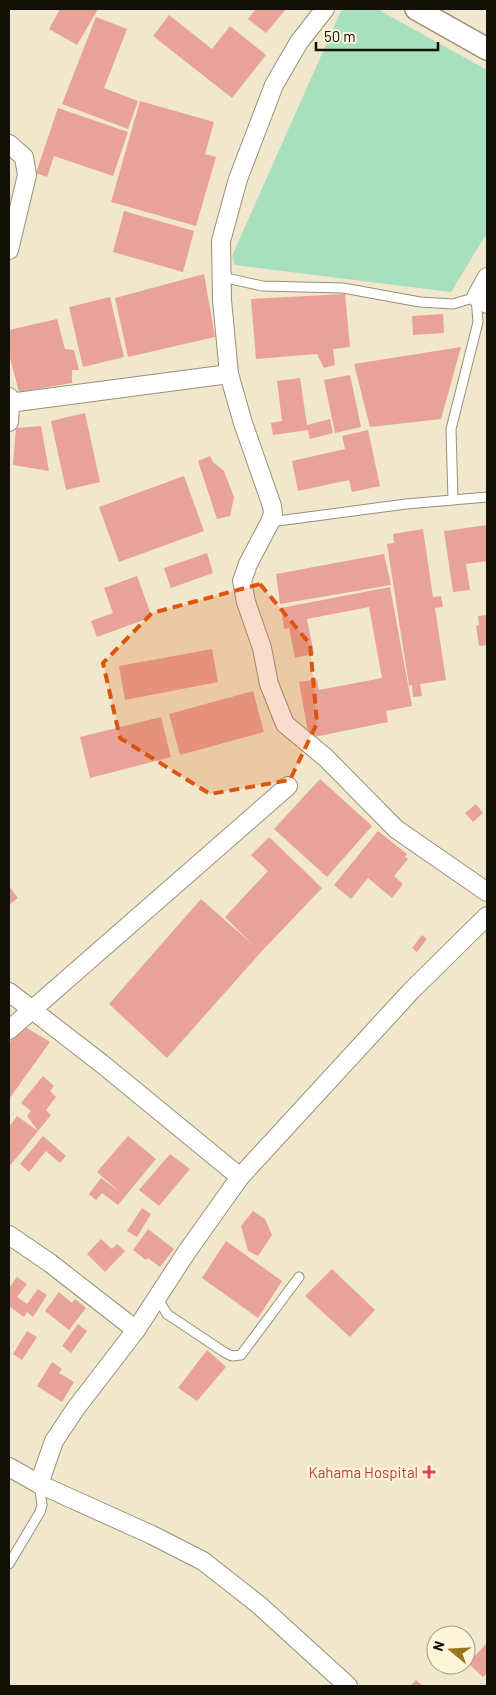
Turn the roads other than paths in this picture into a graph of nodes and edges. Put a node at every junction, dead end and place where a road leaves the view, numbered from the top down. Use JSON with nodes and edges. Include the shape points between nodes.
{"nodes":[{"id":1,"x":325,"y":9,"type":"edge"},
{"id":2,"x":416,"y":9,"type":"edge"},
{"id":3,"x":486,"y":46,"type":"edge"},
{"id":4,"x":9,"y":144,"type":"edge"},
{"id":5,"x":9,"y":250,"type":"edge"},
{"id":6,"x":222,"y":277,"type":"junction"},
{"id":7,"x":487,"y":277,"type":"edge"},
{"id":8,"x":482,"y":301,"type":"edge"},
{"id":9,"x":229,"y":374,"type":"junction"},
{"id":10,"x":9,"y":401,"type":"edge"},
{"id":11,"x":9,"y":422,"type":"edge"},
{"id":12,"x":487,"y":497,"type":"edge"},
{"id":13,"x":453,"y":500,"type":"junction"},
{"id":14,"x":270,"y":522,"type":"junction"},
{"id":15,"x":288,"y":786,"type":"dead end"},
{"id":16,"x":487,"y":892,"type":"edge"},
{"id":17,"x":487,"y":916,"type":"edge"},
{"id":18,"x":9,"y":992,"type":"edge"},
{"id":19,"x":32,"y":1010,"type":"junction"},
{"id":20,"x":9,"y":1030,"type":"edge"},
{"id":21,"x":240,"y":1177,"type":"junction"},
{"id":22,"x":9,"y":1235,"type":"edge"},
{"id":23,"x":299,"y":1277,"type":"dead end"},
{"id":24,"x":157,"y":1297,"type":"junction"},
{"id":25,"x":136,"y":1330,"type":"junction"},
{"id":26,"x":9,"y":1467,"type":"edge"},
{"id":27,"x":39,"y":1484,"type":"junction"},
{"id":28,"x":9,"y":1564,"type":"edge"},
{"id":29,"x":348,"y":1686,"type":"edge"}],
"edges":[{"from":1,"to":6,"type":"street","via":[[299,42],[274,84],[259,121],[238,179],[221,241]]},
{"from":2,"to":3,"type":"street"},
{"from":4,"to":5,"type":"street","via":[[24,157],[27,175]]},
{"from":6,"to":8,"type":"lane","via":[[262,286],[343,288],[420,302],[453,304]]},
{"from":6,"to":9,"type":"street"},
{"from":7,"to":8,"type":"street"},
{"from":8,"to":13,"type":"lane","via":[[451,429]]},
{"from":9,"to":10,"type":"street"},
{"from":9,"to":14,"type":"street","via":[[272,506]]},
{"from":10,"to":11,"type":"street"},
{"from":12,"to":13,"type":"lane"},
{"from":13,"to":14,"type":"lane"},
{"from":14,"to":16,"type":"street","via":[[242,581],[269,684],[285,724],[326,758],[396,829]]},
{"from":15,"to":19,"type":"street"},
{"from":17,"to":21,"type":"street","via":[[411,991]]},
{"from":18,"to":19,"type":"street"},
{"from":19,"to":20,"type":"street"},
{"from":19,"to":21,"type":"street"},
{"from":21,"to":24,"type":"street"},
{"from":22,"to":25,"type":"street"},
{"from":23,"to":24,"type":"lane","via":[[241,1355],[232,1356],[224,1352],[167,1314]]},
{"from":24,"to":25,"type":"street"},
{"from":25,"to":27,"type":"street","via":[[54,1441]]},
{"from":26,"to":27,"type":"street"},
{"from":27,"to":28,"type":"lane","via":[[40,1512]]},
{"from":27,"to":29,"type":"street","via":[[203,1561],[259,1605]]}]}
